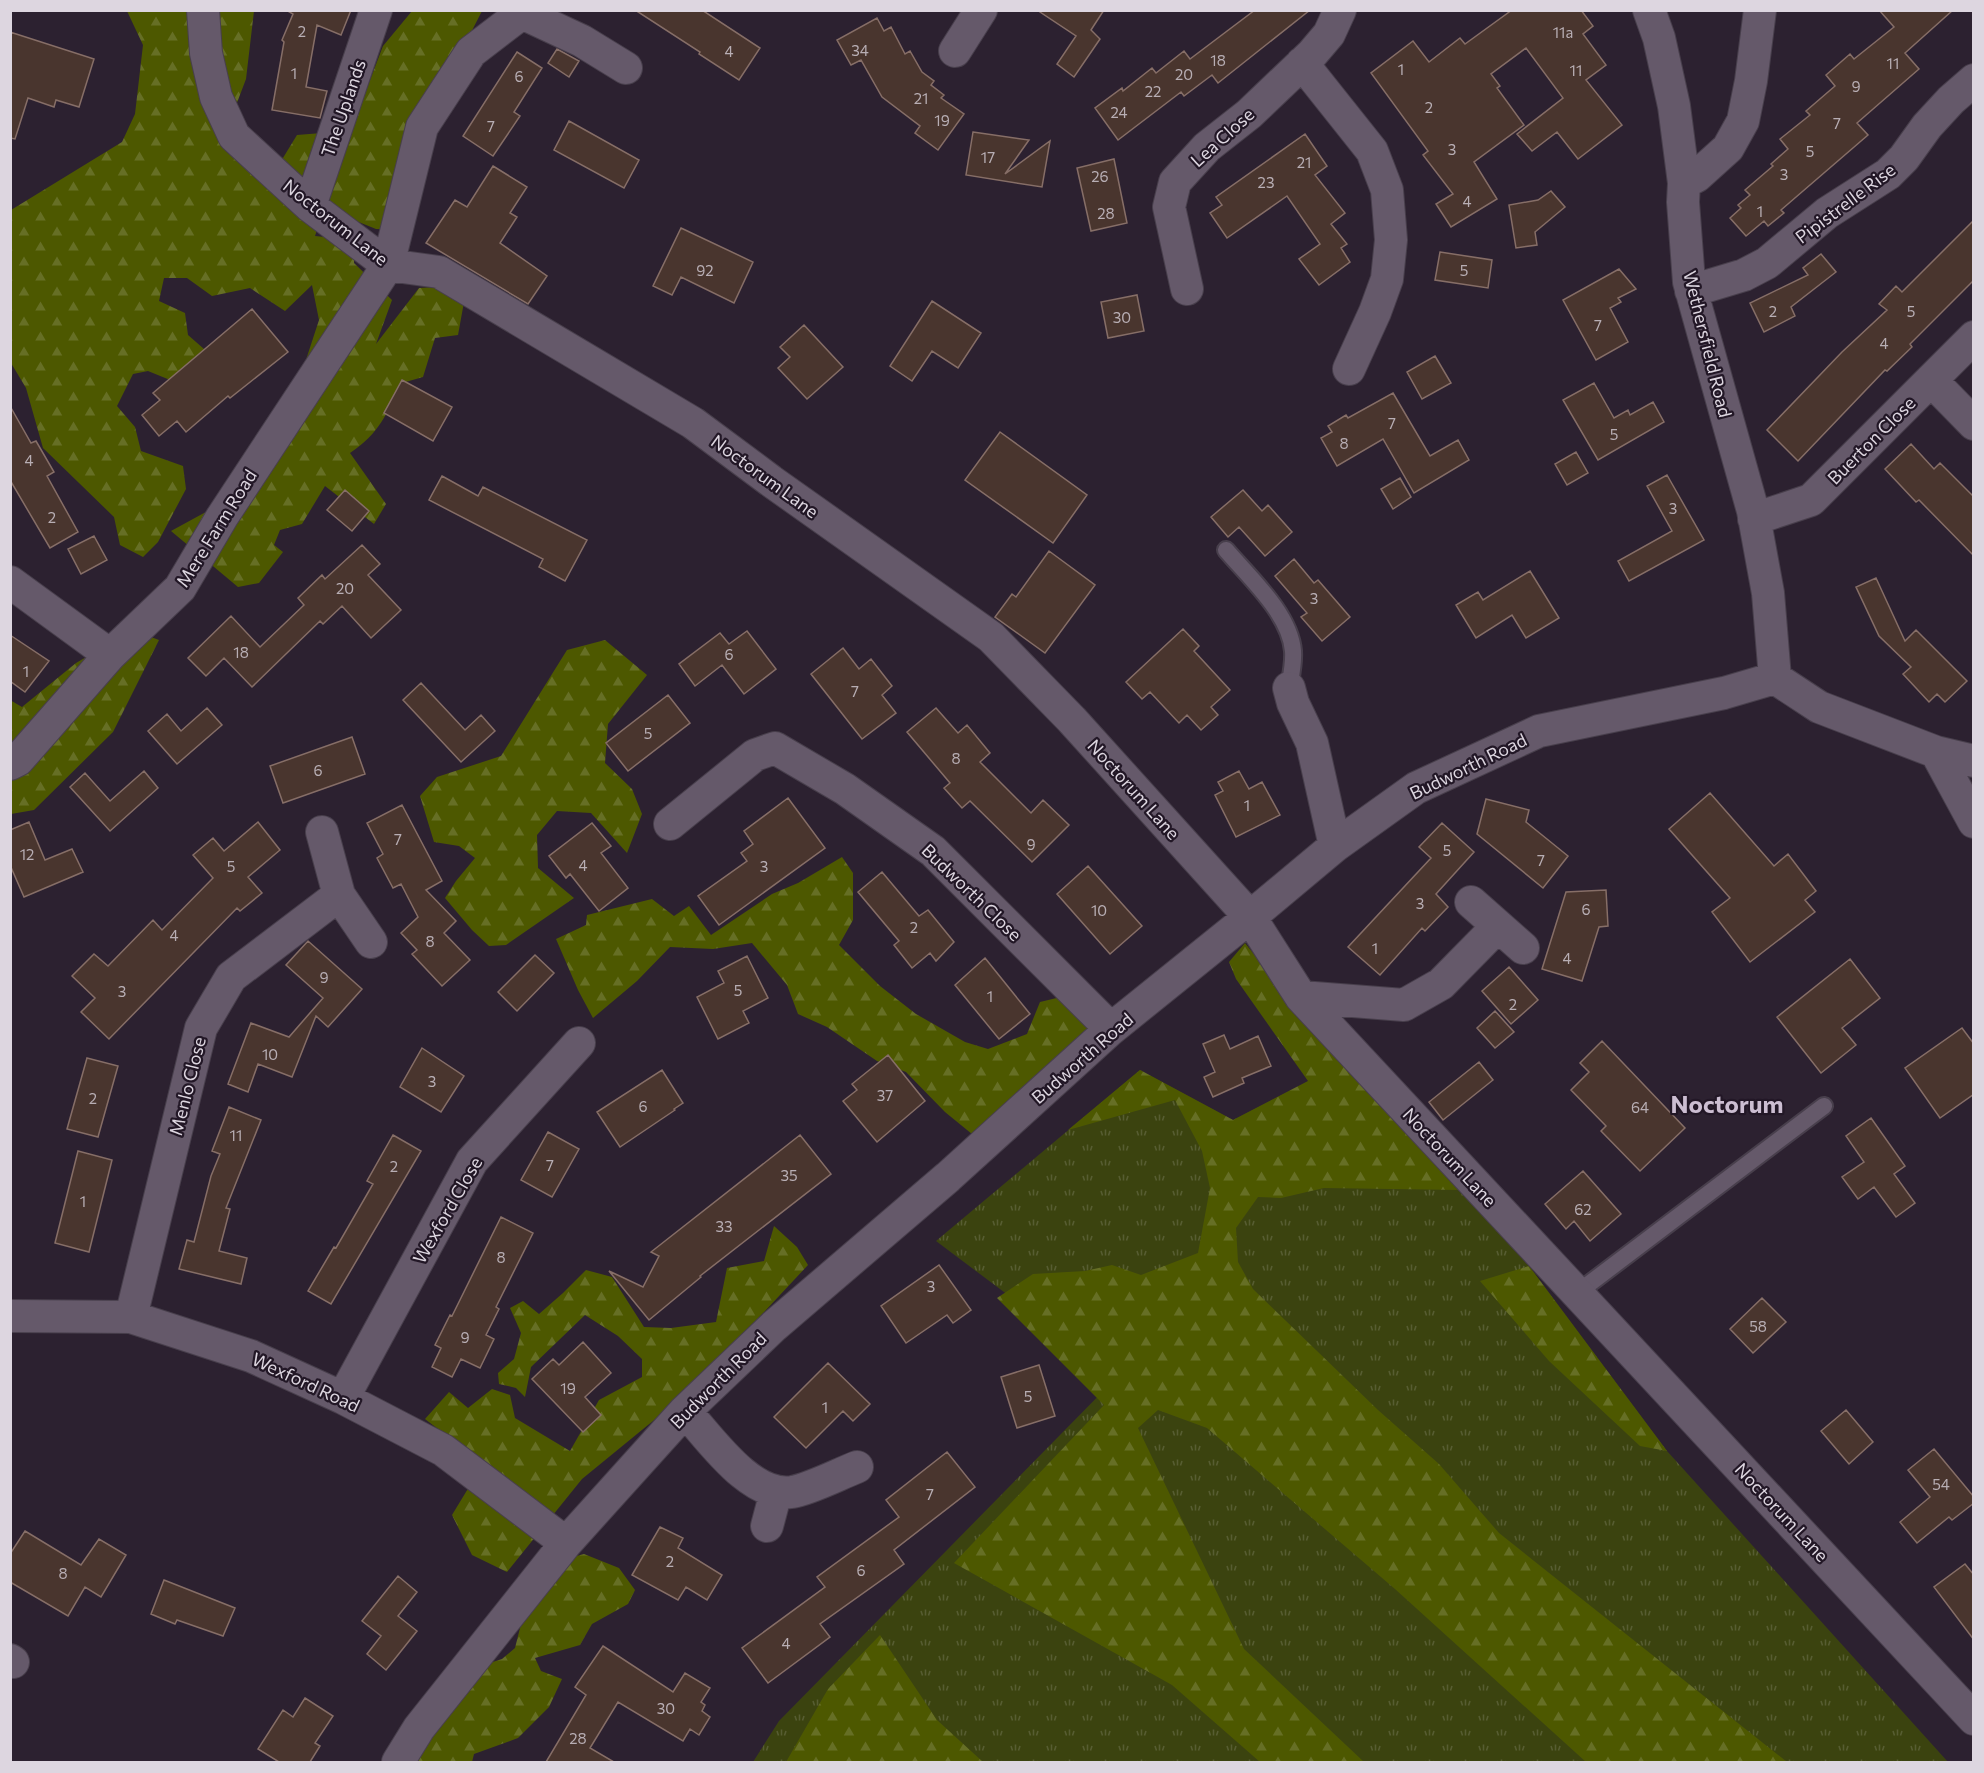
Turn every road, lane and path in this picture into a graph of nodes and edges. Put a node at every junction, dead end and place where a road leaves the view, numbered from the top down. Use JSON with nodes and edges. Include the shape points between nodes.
{"nodes":[{"id":1,"x":203,"y":10,"type":"edge"},
{"id":2,"x":376,"y":10,"type":"edge"},
{"id":3,"x":981,"y":10,"type":"edge"},
{"id":4,"x":1340,"y":10,"type":"edge"},
{"id":5,"x":1649,"y":10,"type":"edge"},
{"id":6,"x":1760,"y":10,"type":"edge"},
{"id":7,"x":955,"y":51,"type":"dead end"},
{"id":8,"x":1302,"y":63,"type":"junction"},
{"id":9,"x":626,"y":68,"type":"dead end"},
{"id":10,"x":1974,"y":80,"type":"edge"},
{"id":11,"x":1684,"y":183,"type":"junction"},
{"id":12,"x":310,"y":206,"type":"junction"},
{"id":13,"x":388,"y":265,"type":"junction"},
{"id":14,"x":1187,"y":289,"type":"dead end"},
{"id":15,"x":1691,"y":291,"type":"junction"},
{"id":16,"x":1974,"y":337,"type":"edge"},
{"id":17,"x":1349,"y":369,"type":"dead end"},
{"id":18,"x":1931,"y":380,"type":"junction"},
{"id":19,"x":1974,"y":424,"type":"edge"},
{"id":20,"x":1754,"y":519,"type":"junction"},
{"id":21,"x":1226,"y":550,"type":"dead end"},
{"id":22,"x":10,"y":582,"type":"edge"},
{"id":23,"x":111,"y":655,"type":"junction"},
{"id":24,"x":1775,"y":678,"type":"junction"},
{"id":25,"x":1289,"y":688,"type":"joint"},
{"id":26,"x":1936,"y":752,"type":"junction"},
{"id":27,"x":1974,"y":761,"type":"edge"},
{"id":28,"x":10,"y":764,"type":"edge"},
{"id":29,"x":1974,"y":822,"type":"edge"},
{"id":30,"x":670,"y":824,"type":"dead end"},
{"id":31,"x":322,"y":832,"type":"dead end"},
{"id":32,"x":1335,"y":846,"type":"junction"},
{"id":33,"x":339,"y":895,"type":"junction"},
{"id":34,"x":1471,"y":902,"type":"dead end"},
{"id":35,"x":1251,"y":917,"type":"junction"},
{"id":36,"x":1498,"y":926,"type":"junction"},
{"id":37,"x":371,"y":942,"type":"dead end"},
{"id":38,"x":1523,"y":948,"type":"dead end"},
{"id":39,"x":1301,"y":997,"type":"junction"},
{"id":40,"x":1111,"y":1029,"type":"junction"},
{"id":41,"x":579,"y":1043,"type":"dead end"},
{"id":42,"x":1824,"y":1106,"type":"dead end"},
{"id":43,"x":1577,"y":1293,"type":"junction"},
{"id":44,"x":10,"y":1316,"type":"edge"},
{"id":45,"x":131,"y":1317,"type":"junction"},
{"id":46,"x":343,"y":1398,"type":"junction"},
{"id":47,"x":685,"y":1411,"type":"junction"},
{"id":48,"x":857,"y":1467,"type":"dead end"},
{"id":49,"x":776,"y":1492,"type":"junction"},
{"id":50,"x":767,"y":1526,"type":"dead end"},
{"id":51,"x":566,"y":1544,"type":"junction"},
{"id":52,"x":1974,"y":1719,"type":"edge"},
{"id":53,"x":398,"y":1762,"type":"edge"}],
"edges":[{"from":1,"to":12,"type":"street","name":"Noctorum Lane","via":[[206,53],[216,97],[234,136]]},
{"from":2,"to":12,"type":"street","name":"The Uplands"},
{"from":3,"to":7,"type":"street"},
{"from":4,"to":8,"type":"street","name":"Lea Close","via":[[1329,34]]},
{"from":5,"to":11,"type":"street","name":"Wethersfield Road","via":[[1674,106]]},
{"from":6,"to":11,"type":"street","via":[[1743,121],[1728,148],[1698,176]]},
{"from":8,"to":14,"type":"street","name":"Lea Close","via":[[1249,114],[1207,147],[1175,182],[1169,207]]},
{"from":8,"to":17,"type":"street","via":[[1372,151],[1387,190],[1391,240],[1387,279]]},
{"from":9,"to":13,"type":"street","name":"Mere Farm Road","via":[[522,13],[471,52],[422,127]]},
{"from":10,"to":15,"type":"street","name":"Pipistrelle Rise","via":[[1950,100],[1888,174],[1827,213],[1767,263],[1744,275]]},
{"from":11,"to":15,"type":"street","name":"Wethersfield Road"},
{"from":12,"to":13,"type":"street","name":"Noctorum Lane"},
{"from":13,"to":23,"type":"street","name":"Mere Farm Road","via":[[222,517],[180,588]]},
{"from":13,"to":35,"type":"street","name":"Noctorum Lane","via":[[439,272],[693,423],[991,637]]},
{"from":15,"to":20,"type":"street","name":"Wethersfield Road"},
{"from":16,"to":18,"type":"street","name":"Buerton Close"},
{"from":18,"to":19,"type":"street"},
{"from":18,"to":20,"type":"street","name":"Buerton Close","via":[[1811,500]]},
{"from":20,"to":24,"type":"street","name":"Wethersfield Road","via":[[1768,593]]},
{"from":21,"to":25,"type":"lane","via":[[1285,623],[1293,652]]},
{"from":22,"to":23,"type":"street"},
{"from":23,"to":28,"type":"street","name":"Mere Farm Road","via":[[18,760]]},
{"from":24,"to":26,"type":"street","via":[[1819,707]]},
{"from":24,"to":32,"type":"street","name":"Budworth Road","via":[[1724,693],[1539,731],[1416,788]]},
{"from":25,"to":32,"type":"street","via":[[1312,742]]},
{"from":26,"to":27,"type":"street"},
{"from":26,"to":29,"type":"street"},
{"from":30,"to":40,"type":"street","name":"Budworth Close","via":[[755,755],[776,748],[845,789],[933,851]]},
{"from":31,"to":33,"type":"street"},
{"from":32,"to":35,"type":"street","name":"Budworth Road"},
{"from":33,"to":37,"type":"street"},
{"from":33,"to":45,"type":"street","name":"Menlo Close","via":[[231,977],[201,1028]]},
{"from":34,"to":36,"type":"street"},
{"from":35,"to":39,"type":"street","name":"Noctorum Lane"},
{"from":35,"to":40,"type":"street","name":"Budworth Road"},
{"from":36,"to":38,"type":"street"},
{"from":36,"to":39,"type":"street","via":[[1441,984],[1404,1005]]},
{"from":39,"to":43,"type":"street","name":"Noctorum Lane"},
{"from":40,"to":47,"type":"street","name":"Budworth Road","via":[[948,1177],[774,1326]]},
{"from":41,"to":46,"type":"street","name":"Wexford Close","via":[[472,1161]]},
{"from":42,"to":43,"type":"lane"},
{"from":43,"to":52,"type":"street","name":"Noctorum Lane"},
{"from":44,"to":45,"type":"street","name":"Wexford Road"},
{"from":45,"to":46,"type":"street","name":"Wexford Road","via":[[251,1356]]},
{"from":46,"to":51,"type":"street","name":"Wexford Road","via":[[443,1449]]},
{"from":47,"to":49,"type":"street","via":[[742,1473]]},
{"from":47,"to":51,"type":"street","name":"Budworth Road"},
{"from":48,"to":49,"type":"street","via":[[793,1492]]},
{"from":49,"to":50,"type":"street"},
{"from":51,"to":53,"type":"street","name":"Budworth Road","via":[[419,1728]]}]}
